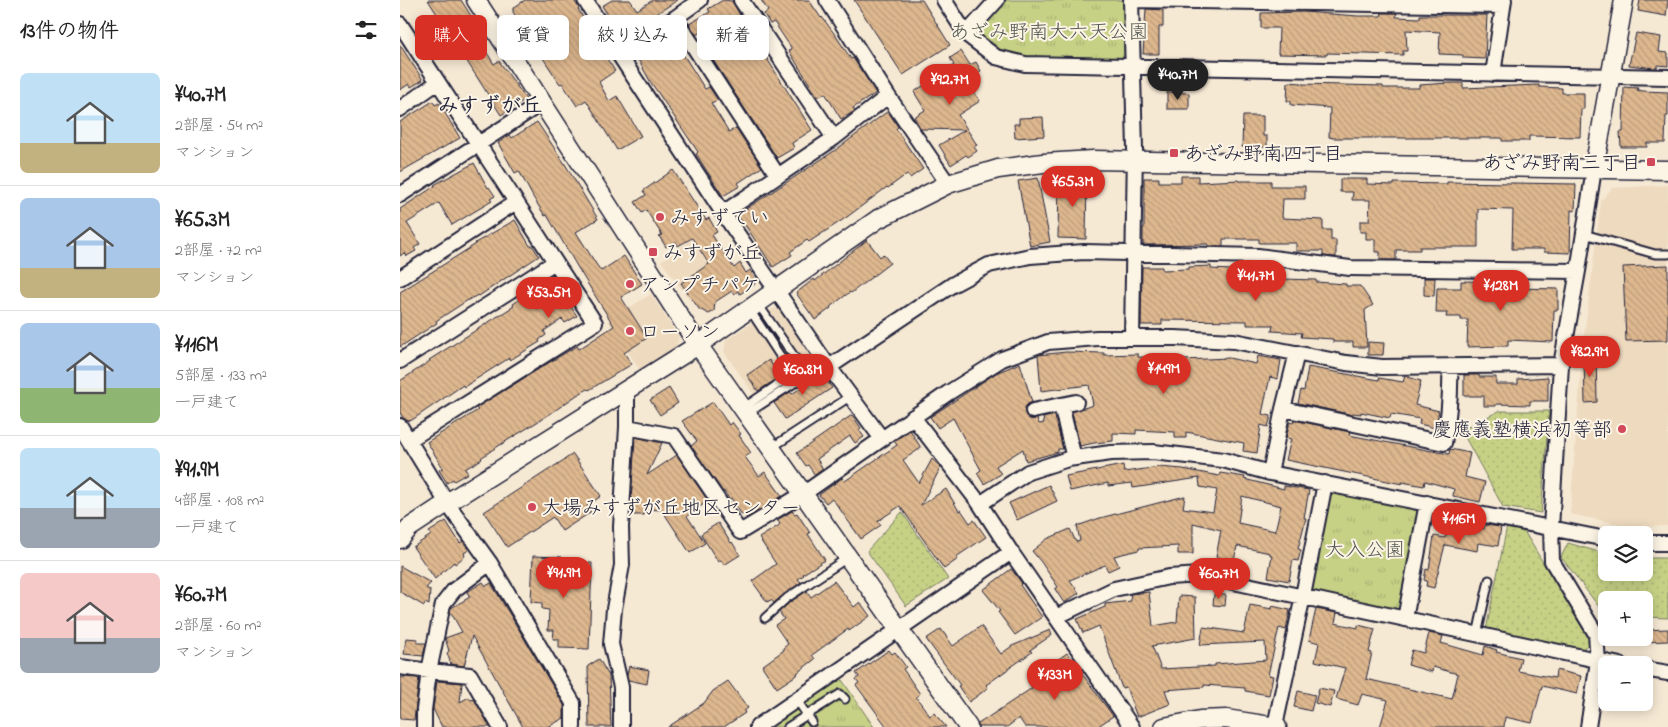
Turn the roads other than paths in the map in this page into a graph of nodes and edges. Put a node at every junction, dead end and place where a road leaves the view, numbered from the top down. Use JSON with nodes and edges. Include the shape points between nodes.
{"nodes":[{"id":1,"x":476,"y":0,"type":"edge"},
{"id":2,"x":700,"y":0,"type":"edge"},
{"id":3,"x":741,"y":0,"type":"edge"},
{"id":4,"x":827,"y":0,"type":"edge"},
{"id":5,"x":944,"y":0,"type":"edge"},
{"id":6,"x":996,"y":0,"type":"edge"},
{"id":7,"x":1131,"y":0,"type":"edge"},
{"id":8,"x":1624,"y":0,"type":"edge"},
{"id":9,"x":590,"y":2,"type":"edge"},
{"id":10,"x":1503,"y":3,"type":"edge"},
{"id":11,"x":597,"y":15,"type":"edge"},
{"id":12,"x":679,"y":15,"type":"edge"},
{"id":13,"x":400,"y":25,"type":"edge"},
{"id":14,"x":966,"y":34,"type":"junction"},
{"id":15,"x":687,"y":36,"type":"edge"},
{"id":16,"x":623,"y":60,"type":"edge"},
{"id":17,"x":1134,"y":68,"type":"junction"},
{"id":18,"x":1493,"y":74,"type":"junction"},
{"id":19,"x":1611,"y":76,"type":"junction"},
{"id":20,"x":1668,"y":77,"type":"edge"},
{"id":21,"x":438,"y":82,"type":"junction"},
{"id":22,"x":888,"y":96,"type":"junction"},
{"id":23,"x":543,"y":102,"type":"junction"},
{"id":24,"x":400,"y":109,"type":"edge"},
{"id":25,"x":834,"y":138,"type":"junction"},
{"id":26,"x":479,"y":144,"type":"junction"},
{"id":27,"x":1135,"y":161,"type":"junction"},
{"id":28,"x":1594,"y":169,"type":"junction"},
{"id":29,"x":1668,"y":170,"type":"edge"},
{"id":30,"x":778,"y":176,"type":"junction"},
{"id":31,"x":948,"y":184,"type":"junction"},
{"id":32,"x":400,"y":195,"type":"edge"},
{"id":33,"x":516,"y":202,"type":"junction"},
{"id":34,"x":724,"y":213,"type":"junction"},
{"id":35,"x":1584,"y":234,"type":"junction"},
{"id":36,"x":1133,"y":252,"type":"junction"},
{"id":37,"x":1668,"y":254,"type":"edge"},
{"id":38,"x":555,"y":262,"type":"junction"},
{"id":39,"x":1578,"y":271,"type":"junction"},
{"id":40,"x":400,"y":278,"type":"edge"},
{"id":41,"x":777,"y":291,"type":"junction"},
{"id":42,"x":754,"y":307,"type":"junction"},
{"id":43,"x":1132,"y":338,"type":"junction"},
{"id":44,"x":698,"y":345,"type":"junction"},
{"id":45,"x":1297,"y":353,"type":"junction"},
{"id":46,"x":400,"y":361,"type":"edge"},
{"id":47,"x":1561,"y":365,"type":"junction"},
{"id":48,"x":1450,"y":366,"type":"junction"},
{"id":49,"x":829,"y":367,"type":"junction"},
{"id":50,"x":627,"y":390,"type":"junction"},
{"id":51,"x":851,"y":396,"type":"junction"},
{"id":52,"x":1076,"y":402,"type":"dead end"},
{"id":53,"x":1061,"y":405,"type":"junction"},
{"id":54,"x":1283,"y":409,"type":"junction"},
{"id":55,"x":745,"y":411,"type":"junction"},
{"id":56,"x":1033,"y":412,"type":"dead end"},
{"id":57,"x":913,"y":417,"type":"junction"},
{"id":58,"x":400,"y":426,"type":"edge"},
{"id":59,"x":627,"y":427,"type":"junction"},
{"id":60,"x":882,"y":439,"type":"junction"},
{"id":61,"x":409,"y":440,"type":"junction"},
{"id":62,"x":771,"y":448,"type":"junction"},
{"id":63,"x":1074,"y":458,"type":"junction"},
{"id":64,"x":1270,"y":473,"type":"junction"},
{"id":65,"x":1325,"y":483,"type":"junction"},
{"id":66,"x":803,"y":494,"type":"junction"},
{"id":67,"x":447,"y":502,"type":"junction"},
{"id":68,"x":980,"y":504,"type":"junction"},
{"id":69,"x":1427,"y":504,"type":"junction"},
{"id":70,"x":1551,"y":528,"type":"junction"},
{"id":71,"x":1598,"y":537,"type":"edge"},
{"id":72,"x":400,"y":539,"type":"edge"},
{"id":73,"x":1668,"y":542,"type":"edge"},
{"id":74,"x":1653,"y":543,"type":"edge"},
{"id":75,"x":1011,"y":552,"type":"junction"},
{"id":76,"x":847,"y":558,"type":"junction"},
{"id":77,"x":490,"y":563,"type":"junction"},
{"id":78,"x":1489,"y":580,"type":"dead end"},
{"id":79,"x":1304,"y":596,"type":"junction"},
{"id":80,"x":1056,"y":617,"type":"junction"},
{"id":81,"x":765,"y":618,"type":"dead end"},
{"id":82,"x":1405,"y":619,"type":"junction"},
{"id":83,"x":899,"y":629,"type":"junction"},
{"id":84,"x":1478,"y":635,"type":"junction"},
{"id":85,"x":1598,"y":661,"type":"junction"},
{"id":86,"x":400,"y":667,"type":"edge"},
{"id":87,"x":1653,"y":670,"type":"edge"},
{"id":88,"x":429,"y":671,"type":"junction"},
{"id":89,"x":1668,"y":673,"type":"edge"},
{"id":90,"x":796,"y":699,"type":"junction"},
{"id":91,"x":845,"y":699,"type":"dead end"},
{"id":92,"x":807,"y":715,"type":"junction"},
{"id":93,"x":812,"y":722,"type":"dead end"},
{"id":94,"x":1218,"y":724,"type":"edge"},
{"id":95,"x":424,"y":727,"type":"edge"},
{"id":96,"x":500,"y":727,"type":"edge"},
{"id":97,"x":573,"y":727,"type":"edge"},
{"id":98,"x":620,"y":727,"type":"edge"},
{"id":99,"x":757,"y":727,"type":"edge"},
{"id":100,"x":788,"y":727,"type":"edge"},
{"id":101,"x":968,"y":727,"type":"edge"},
{"id":102,"x":1132,"y":727,"type":"edge"},
{"id":103,"x":1164,"y":727,"type":"edge"},
{"id":104,"x":1276,"y":727,"type":"edge"},
{"id":105,"x":1588,"y":727,"type":"edge"}],
"edges":[{"from":1,"to":23,"type":"street"},
{"from":2,"to":12,"type":"street"},
{"from":3,"to":25,"type":"street"},
{"from":4,"to":22,"type":"street"},
{"from":5,"to":14,"type":"street"},
{"from":6,"to":14,"type":"street"},
{"from":7,"to":10,"type":"street"},
{"from":7,"to":17,"type":"street"},
{"from":8,"to":19,"type":"street"},
{"from":9,"to":11,"type":"street"},
{"from":10,"to":18,"type":"street"},
{"from":13,"to":21,"type":"street"},
{"from":14,"to":17,"type":"street","via":[[996,56],[1025,64]]},
{"from":15,"to":30,"type":"street"},
{"from":16,"to":34,"type":"street"},
{"from":17,"to":18,"type":"street"},
{"from":17,"to":27,"type":"street"},
{"from":18,"to":19,"type":"street"},
{"from":19,"to":20,"type":"street"},
{"from":19,"to":28,"type":"street"},
{"from":21,"to":24,"type":"street"},
{"from":21,"to":26,"type":"street"},
{"from":22,"to":25,"type":"street"},
{"from":22,"to":31,"type":"street"},
{"from":23,"to":26,"type":"street"},
{"from":23,"to":44,"type":"street"},
{"from":25,"to":30,"type":"street"},
{"from":26,"to":32,"type":"street"},
{"from":26,"to":33,"type":"street"},
{"from":27,"to":28,"type":"street"},
{"from":27,"to":31,"type":"street","via":[[1043,163],[998,169]]},
{"from":27,"to":36,"type":"street"},
{"from":28,"to":29,"type":"street"},
{"from":28,"to":35,"type":"street"},
{"from":30,"to":34,"type":"street"},
{"from":31,"to":41,"type":"street","via":[[878,219]]},
{"from":33,"to":38,"type":"street"},
{"from":33,"to":40,"type":"street"},
{"from":34,"to":41,"type":"street"},
{"from":35,"to":37,"type":"lane","via":[[1655,254]]},
{"from":35,"to":39,"type":"street"},
{"from":36,"to":39,"type":"street","via":[[1258,256],[1350,268]]},
{"from":36,"to":43,"type":"street"},
{"from":36,"to":49,"type":"street","via":[[1030,256],[989,265],[952,285]]},
{"from":38,"to":46,"type":"street"},
{"from":38,"to":61,"type":"street","via":[[594,323]]},
{"from":39,"to":47,"type":"street"},
{"from":41,"to":42,"type":"street"},
{"from":41,"to":49,"type":"street"},
{"from":42,"to":44,"type":"street"},
{"from":42,"to":55,"type":"lane","via":[[790,371],[789,377]]},
{"from":42,"to":55,"type":"lane","via":[[807,375]]},
{"from":43,"to":45,"type":"street","via":[[1234,341]]},
{"from":43,"to":57,"type":"street","via":[[1048,342],[1002,359]]},
{"from":44,"to":50,"type":"street"},
{"from":44,"to":55,"type":"street"},
{"from":45,"to":48,"type":"street","via":[[1382,367]]},
{"from":45,"to":54,"type":"street"},
{"from":47,"to":48,"type":"street"},
{"from":47,"to":70,"type":"street"},
{"from":48,"to":54,"type":"street","via":[[1451,394],[1444,443]]},
{"from":49,"to":51,"type":"street"},
{"from":50,"to":59,"type":"street"},
{"from":50,"to":67,"type":"street"},
{"from":51,"to":60,"type":"street"},
{"from":51,"to":62,"type":"lane"},
{"from":52,"to":53,"type":"street"},
{"from":53,"to":56,"type":"street"},
{"from":53,"to":63,"type":"street"},
{"from":54,"to":64,"type":"street"},
{"from":55,"to":62,"type":"street"},
{"from":57,"to":60,"type":"street"},
{"from":57,"to":68,"type":"street"},
{"from":58,"to":61,"type":"street"},
{"from":59,"to":66,"type":"street","via":[[674,436],[740,532]]},
{"from":59,"to":98,"type":"street","via":[[622,566],[611,644],[621,687]]},
{"from":60,"to":66,"type":"street"},
{"from":61,"to":67,"type":"street"},
{"from":62,"to":66,"type":"street"},
{"from":63,"to":64,"type":"street","via":[[1153,452],[1223,460]]},
{"from":63,"to":68,"type":"street","via":[[1028,472]]},
{"from":64,"to":65,"type":"street"},
{"from":65,"to":69,"type":"street"},
{"from":65,"to":79,"type":"street"},
{"from":66,"to":76,"type":"street"},
{"from":67,"to":72,"type":"street","via":[[409,528]]},
{"from":67,"to":77,"type":"street"},
{"from":68,"to":75,"type":"street"},
{"from":69,"to":70,"type":"street"},
{"from":69,"to":82,"type":"street"},
{"from":70,"to":71,"type":"street"},
{"from":70,"to":85,"type":"street","via":[[1552,561],[1596,634]]},
{"from":73,"to":74,"type":"street"},
{"from":75,"to":80,"type":"street"},
{"from":75,"to":83,"type":"street"},
{"from":76,"to":81,"type":"lane","via":[[787,598]]},
{"from":76,"to":83,"type":"street"},
{"from":77,"to":88,"type":"street","via":[[454,590],[443,604]]},
{"from":77,"to":97,"type":"street","via":[[573,703]]},
{"from":78,"to":84,"type":"lane"},
{"from":79,"to":80,"type":"street","via":[[1201,576],[1169,577],[1114,590]]},
{"from":79,"to":82,"type":"street"},
{"from":79,"to":104,"type":"street"},
{"from":80,"to":102,"type":"street"},
{"from":82,"to":84,"type":"street"},
{"from":83,"to":90,"type":"street"},
{"from":83,"to":101,"type":"street"},
{"from":84,"to":85,"type":"street"},
{"from":85,"to":105,"type":"street"},
{"from":86,"to":88,"type":"street"},
{"from":87,"to":89,"type":"street"},
{"from":88,"to":95,"type":"street"},
{"from":88,"to":96,"type":"street","via":[[470,674]]},
{"from":90,"to":92,"type":"lane"},
{"from":90,"to":99,"type":"street"},
{"from":91,"to":92,"type":"lane","via":[[840,694]]},
{"from":92,"to":93,"type":"lane"},
{"from":92,"to":100,"type":"lane"},
{"from":94,"to":103,"type":"street","via":[[1200,720]]},
{"from":94,"to":104,"type":"street","via":[[1226,719]]}]}
